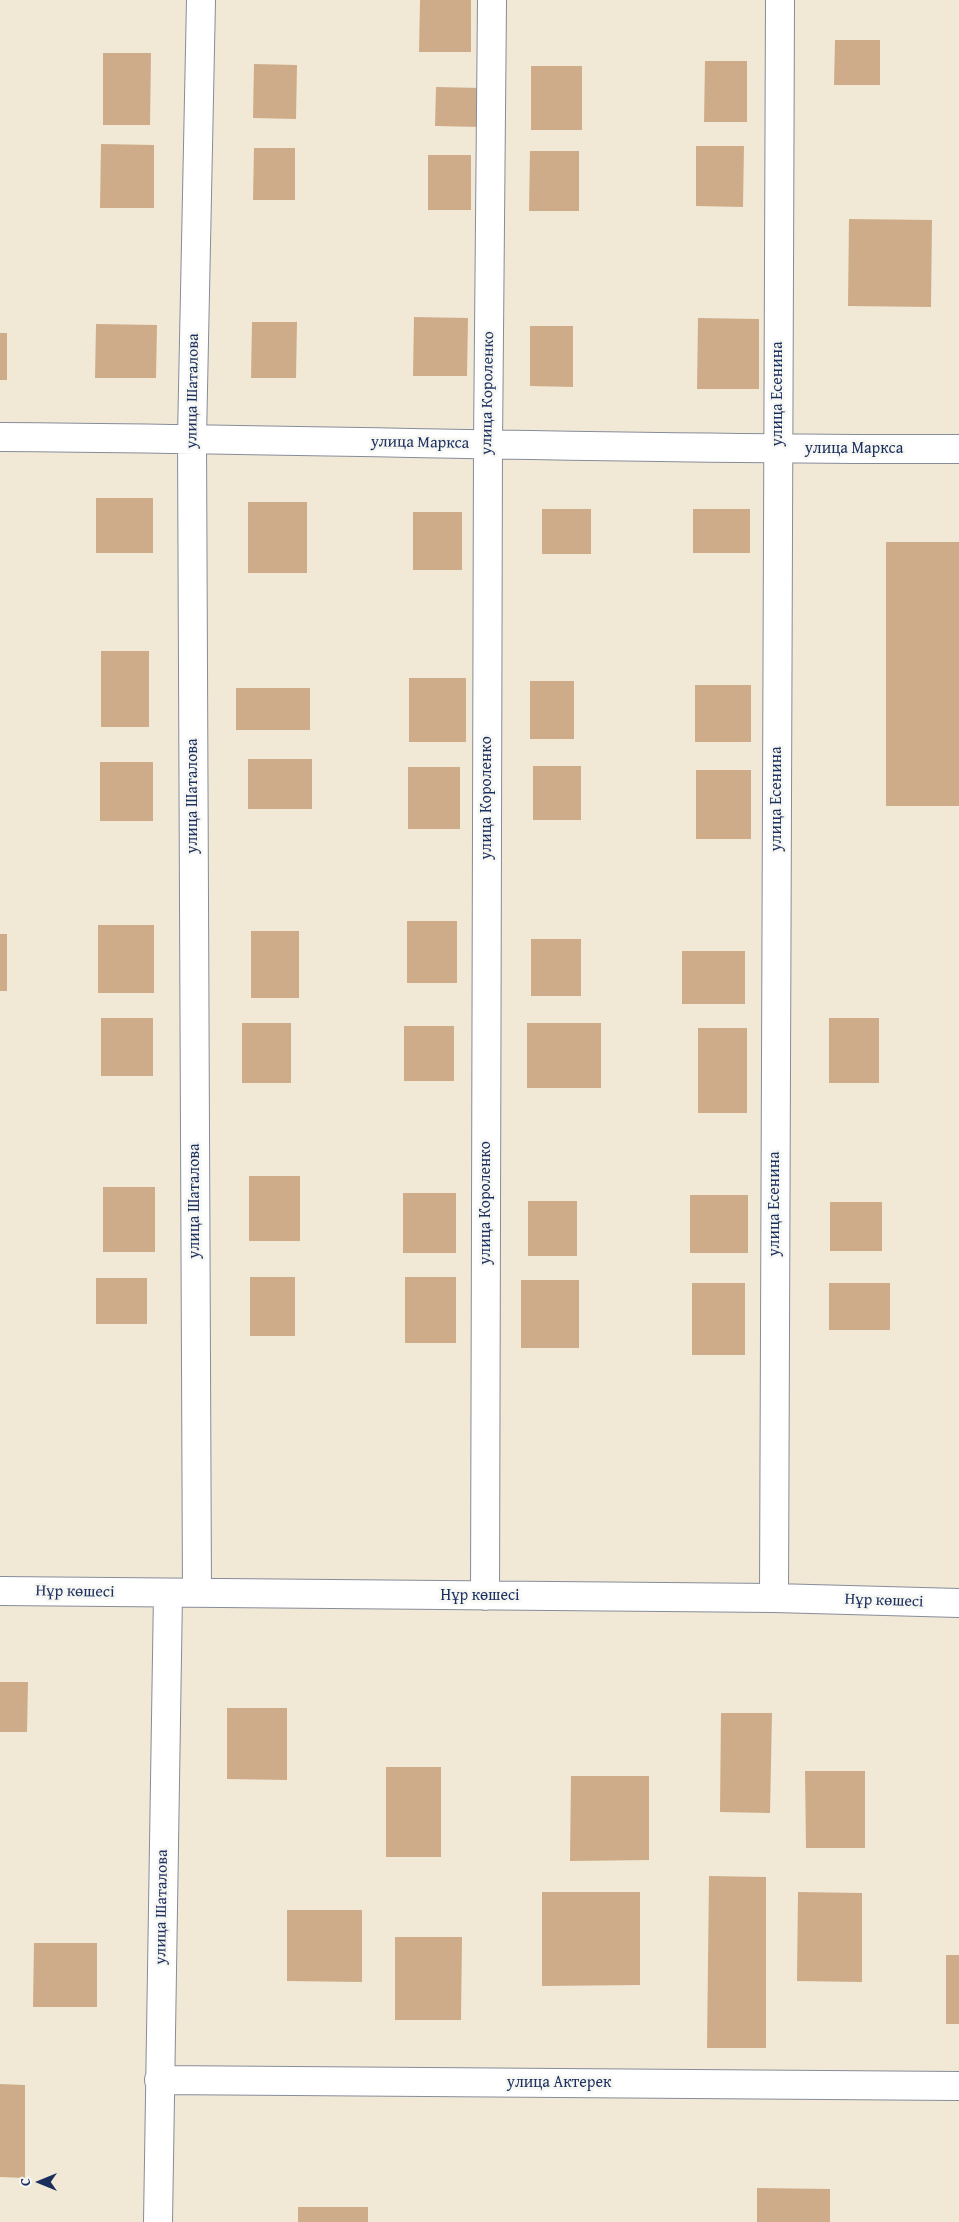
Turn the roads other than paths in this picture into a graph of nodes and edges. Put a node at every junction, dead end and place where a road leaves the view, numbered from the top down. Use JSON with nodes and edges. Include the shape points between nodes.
{"nodes":[{"id":1,"x":201,"y":0,"type":"edge"},
{"id":2,"x":492,"y":0,"type":"edge"},
{"id":3,"x":780,"y":0,"type":"edge"},
{"id":4,"x":0,"y":437,"type":"edge"},
{"id":5,"x":192,"y":438,"type":"junction"},
{"id":6,"x":488,"y":444,"type":"junction"},
{"id":7,"x":959,"y":449,"type":"edge"},
{"id":8,"x":778,"y":450,"type":"junction"},
{"id":9,"x":0,"y":1591,"type":"edge"},
{"id":10,"x":168,"y":1593,"type":"junction"},
{"id":11,"x":197,"y":1593,"type":"junction"},
{"id":12,"x":485,"y":1596,"type":"junction"},
{"id":13,"x":774,"y":1598,"type":"junction"},
{"id":14,"x":959,"y":1603,"type":"edge"},
{"id":15,"x":159,"y":2080,"type":"junction"},
{"id":16,"x":959,"y":2086,"type":"edge"},
{"id":17,"x":158,"y":2222,"type":"edge"}],
"edges":[{"from":1,"to":5,"type":"street","name":"улица Шаталова"},
{"from":2,"to":6,"type":"street","name":"улица Короленко"},
{"from":3,"to":8,"type":"street","name":"улица Есенина"},
{"from":4,"to":5,"type":"street","name":"улица Маркса"},
{"from":5,"to":6,"type":"street","name":"улица Маркса"},
{"from":5,"to":11,"type":"street","name":"улица Шаталова"},
{"from":6,"to":8,"type":"street","name":"улица Маркса"},
{"from":6,"to":12,"type":"street","name":"улица Короленко"},
{"from":7,"to":8,"type":"street","name":"улица Маркса"},
{"from":8,"to":13,"type":"street","name":"улица Есенина"},
{"from":9,"to":10,"type":"street","name":"Нұр көшесі"},
{"from":10,"to":11,"type":"street","name":"Нұр көшесі"},
{"from":10,"to":15,"type":"street","name":"улица Шаталова"},
{"from":11,"to":12,"type":"street","name":"Нұр көшесі"},
{"from":12,"to":13,"type":"street","name":"Нұр көшесі"},
{"from":13,"to":14,"type":"street","name":"Нұр көшесі"},
{"from":15,"to":16,"type":"street","name":"улица Актерек"},
{"from":15,"to":17,"type":"street","name":"улица Шаталова"}]}
